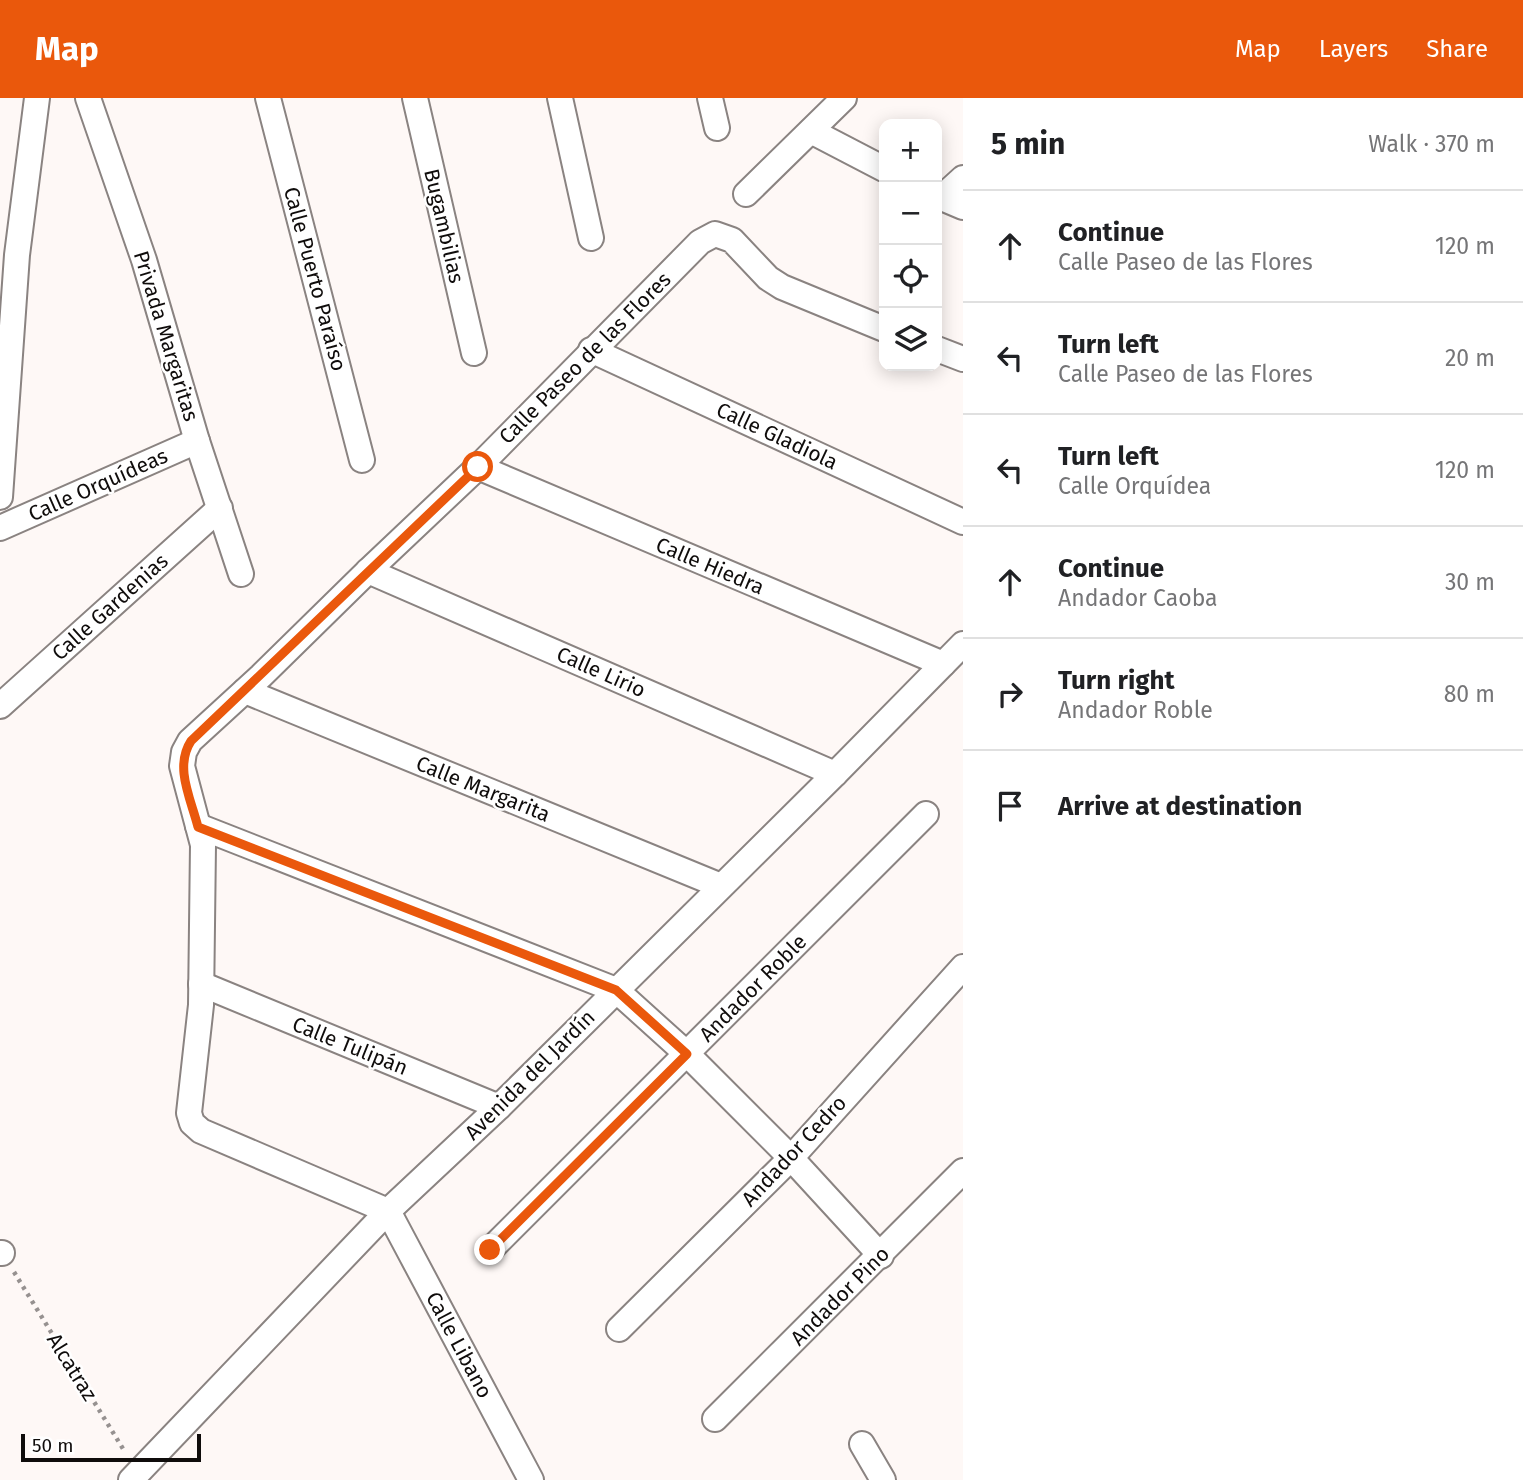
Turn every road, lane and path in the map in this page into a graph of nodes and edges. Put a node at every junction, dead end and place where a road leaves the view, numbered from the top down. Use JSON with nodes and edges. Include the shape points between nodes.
{"nodes":[{"id":1,"x":37,"y":98,"type":"edge"},
{"id":2,"x":88,"y":98,"type":"edge"},
{"id":3,"x":268,"y":98,"type":"edge"},
{"id":4,"x":415,"y":98,"type":"edge"},
{"id":5,"x":560,"y":98,"type":"edge"},
{"id":6,"x":710,"y":98,"type":"edge"},
{"id":7,"x":844,"y":98,"type":"edge"},
{"id":8,"x":717,"y":128,"type":"dead end"},
{"id":9,"x":811,"y":131,"type":"junction"},
{"id":10,"x":879,"y":166,"type":"edge"},
{"id":11,"x":963,"y":178,"type":"edge"},
{"id":12,"x":746,"y":194,"type":"dead end"},
{"id":13,"x":947,"y":200,"type":"edge"},
{"id":14,"x":592,"y":238,"type":"dead end"},
{"id":15,"x":879,"y":326,"type":"edge"},
{"id":16,"x":592,"y":350,"type":"junction"},
{"id":17,"x":942,"y":351,"type":"edge"},
{"id":18,"x":474,"y":353,"type":"dead end"},
{"id":19,"x":963,"y":359,"type":"edge"},
{"id":20,"x":197,"y":441,"type":"junction"},
{"id":21,"x":362,"y":460,"type":"dead end"},
{"id":22,"x":478,"y":467,"type":"junction"},
{"id":23,"x":0,"y":497,"type":"edge"},
{"id":24,"x":220,"y":508,"type":"junction"},
{"id":25,"x":963,"y":522,"type":"edge"},
{"id":26,"x":0,"y":528,"type":"edge"},
{"id":27,"x":368,"y":571,"type":"junction"},
{"id":28,"x":241,"y":574,"type":"dead end"},
{"id":29,"x":963,"y":644,"type":"edge"},
{"id":30,"x":943,"y":664,"type":"junction"},
{"id":31,"x":244,"y":691,"type":"junction"},
{"id":32,"x":0,"y":706,"type":"edge"},
{"id":33,"x":835,"y":774,"type":"junction"},
{"id":34,"x":926,"y":814,"type":"dead end"},
{"id":35,"x":198,"y":827,"type":"junction"},
{"id":36,"x":721,"y":886,"type":"junction"},
{"id":37,"x":963,"y":967,"type":"edge"},
{"id":38,"x":201,"y":984,"type":"junction"},
{"id":39,"x":616,"y":990,"type":"junction"},
{"id":40,"x":687,"y":1054,"type":"junction"},
{"id":41,"x":499,"y":1107,"type":"junction"},
{"id":42,"x":791,"y":1158,"type":"junction"},
{"id":43,"x":963,"y":1171,"type":"edge"},
{"id":44,"x":388,"y":1211,"type":"junction"},
{"id":45,"x":490,"y":1250,"type":"dead end"},
{"id":46,"x":1,"y":1254,"type":"edge"},
{"id":47,"x":881,"y":1256,"type":"junction"},
{"id":48,"x":619,"y":1329,"type":"dead end"},
{"id":49,"x":715,"y":1419,"type":"dead end"},
{"id":50,"x":862,"y":1444,"type":"dead end"},
{"id":51,"x":137,"y":1478,"type":"edge"},
{"id":52,"x":531,"y":1480,"type":"edge"},
{"id":53,"x":883,"y":1480,"type":"edge"}],
"edges":[{"from":1,"to":23,"type":"street","via":[[17,254]]},
{"from":2,"to":20,"type":"street","name":"Privada Margaritas","via":[[144,260]]},
{"from":3,"to":21,"type":"street","name":"Calle Puerto Paraíso"},
{"from":4,"to":18,"type":"street","name":"Bugambilias"},
{"from":5,"to":14,"type":"street"},
{"from":6,"to":8,"type":"street"},
{"from":7,"to":9,"type":"street"},
{"from":9,"to":10,"type":"street"},
{"from":9,"to":12,"type":"street"},
{"from":11,"to":13,"type":"street"},
{"from":15,"to":16,"type":"street","name":"Calle Paseo de las Flores","via":[[782,287],[732,240],[715,234],[700,242]]},
{"from":16,"to":22,"type":"street","name":"Calle Paseo de las Flores"},
{"from":16,"to":25,"type":"street","name":"Calle Gladiola"},
{"from":17,"to":19,"type":"street"},
{"from":20,"to":24,"type":"street","name":"Privada Margaritas"},
{"from":20,"to":26,"type":"street","name":"Calle Orquídeas"},
{"from":22,"to":27,"type":"street","name":"Calle Paseo de las Flores"},
{"from":22,"to":30,"type":"street","name":"Calle Hiedra"},
{"from":24,"to":28,"type":"street","name":"Privada Margaritas"},
{"from":24,"to":32,"type":"street","name":"Calle Gardenias"},
{"from":27,"to":31,"type":"street","name":"Calle Paseo de las Flores"},
{"from":27,"to":33,"type":"street","name":"Calle Lirio"},
{"from":29,"to":30,"type":"street","name":"Avenida del Jardín"},
{"from":30,"to":33,"type":"street","name":"Avenida del Jardín"},
{"from":31,"to":35,"type":"street","name":"Calle Paseo de las Flores","via":[[184,752],[182,766]]},
{"from":31,"to":36,"type":"street","name":"Calle Margarita"},
{"from":33,"to":36,"type":"street","name":"Avenida del Jardín"},
{"from":34,"to":40,"type":"street","name":"Andador Roble"},
{"from":35,"to":38,"type":"street","name":"Calle Paseo de las Flores","via":[[203,845]]},
{"from":35,"to":39,"type":"street"},
{"from":36,"to":39,"type":"street","name":"Avenida del Jardín"},
{"from":37,"to":42,"type":"street","name":"Andador Cedro"},
{"from":38,"to":41,"type":"street","name":"Calle Tulipán"},
{"from":38,"to":44,"type":"street","name":"Calle Paseo de las Flores","via":[[189,1113],[192,1123],[201,1131]]},
{"from":39,"to":40,"type":"street"},
{"from":39,"to":41,"type":"street","name":"Avenida del Jardín"},
{"from":40,"to":42,"type":"street"},
{"from":40,"to":45,"type":"street","name":"Andador Roble"},
{"from":41,"to":44,"type":"street","name":"Avenida del Jardín"},
{"from":42,"to":47,"type":"street"},
{"from":42,"to":48,"type":"street","name":"Andador Cedro"},
{"from":43,"to":47,"type":"street","name":"Andador Pino"},
{"from":44,"to":51,"type":"street","name":"Avenida del Jardín"},
{"from":44,"to":52,"type":"street","name":"Calle Libano"},
{"from":46,"to":51,"type":"path","name":"Alcatraz"},
{"from":47,"to":49,"type":"street","name":"Andador Pino"},
{"from":50,"to":53,"type":"street"}]}
